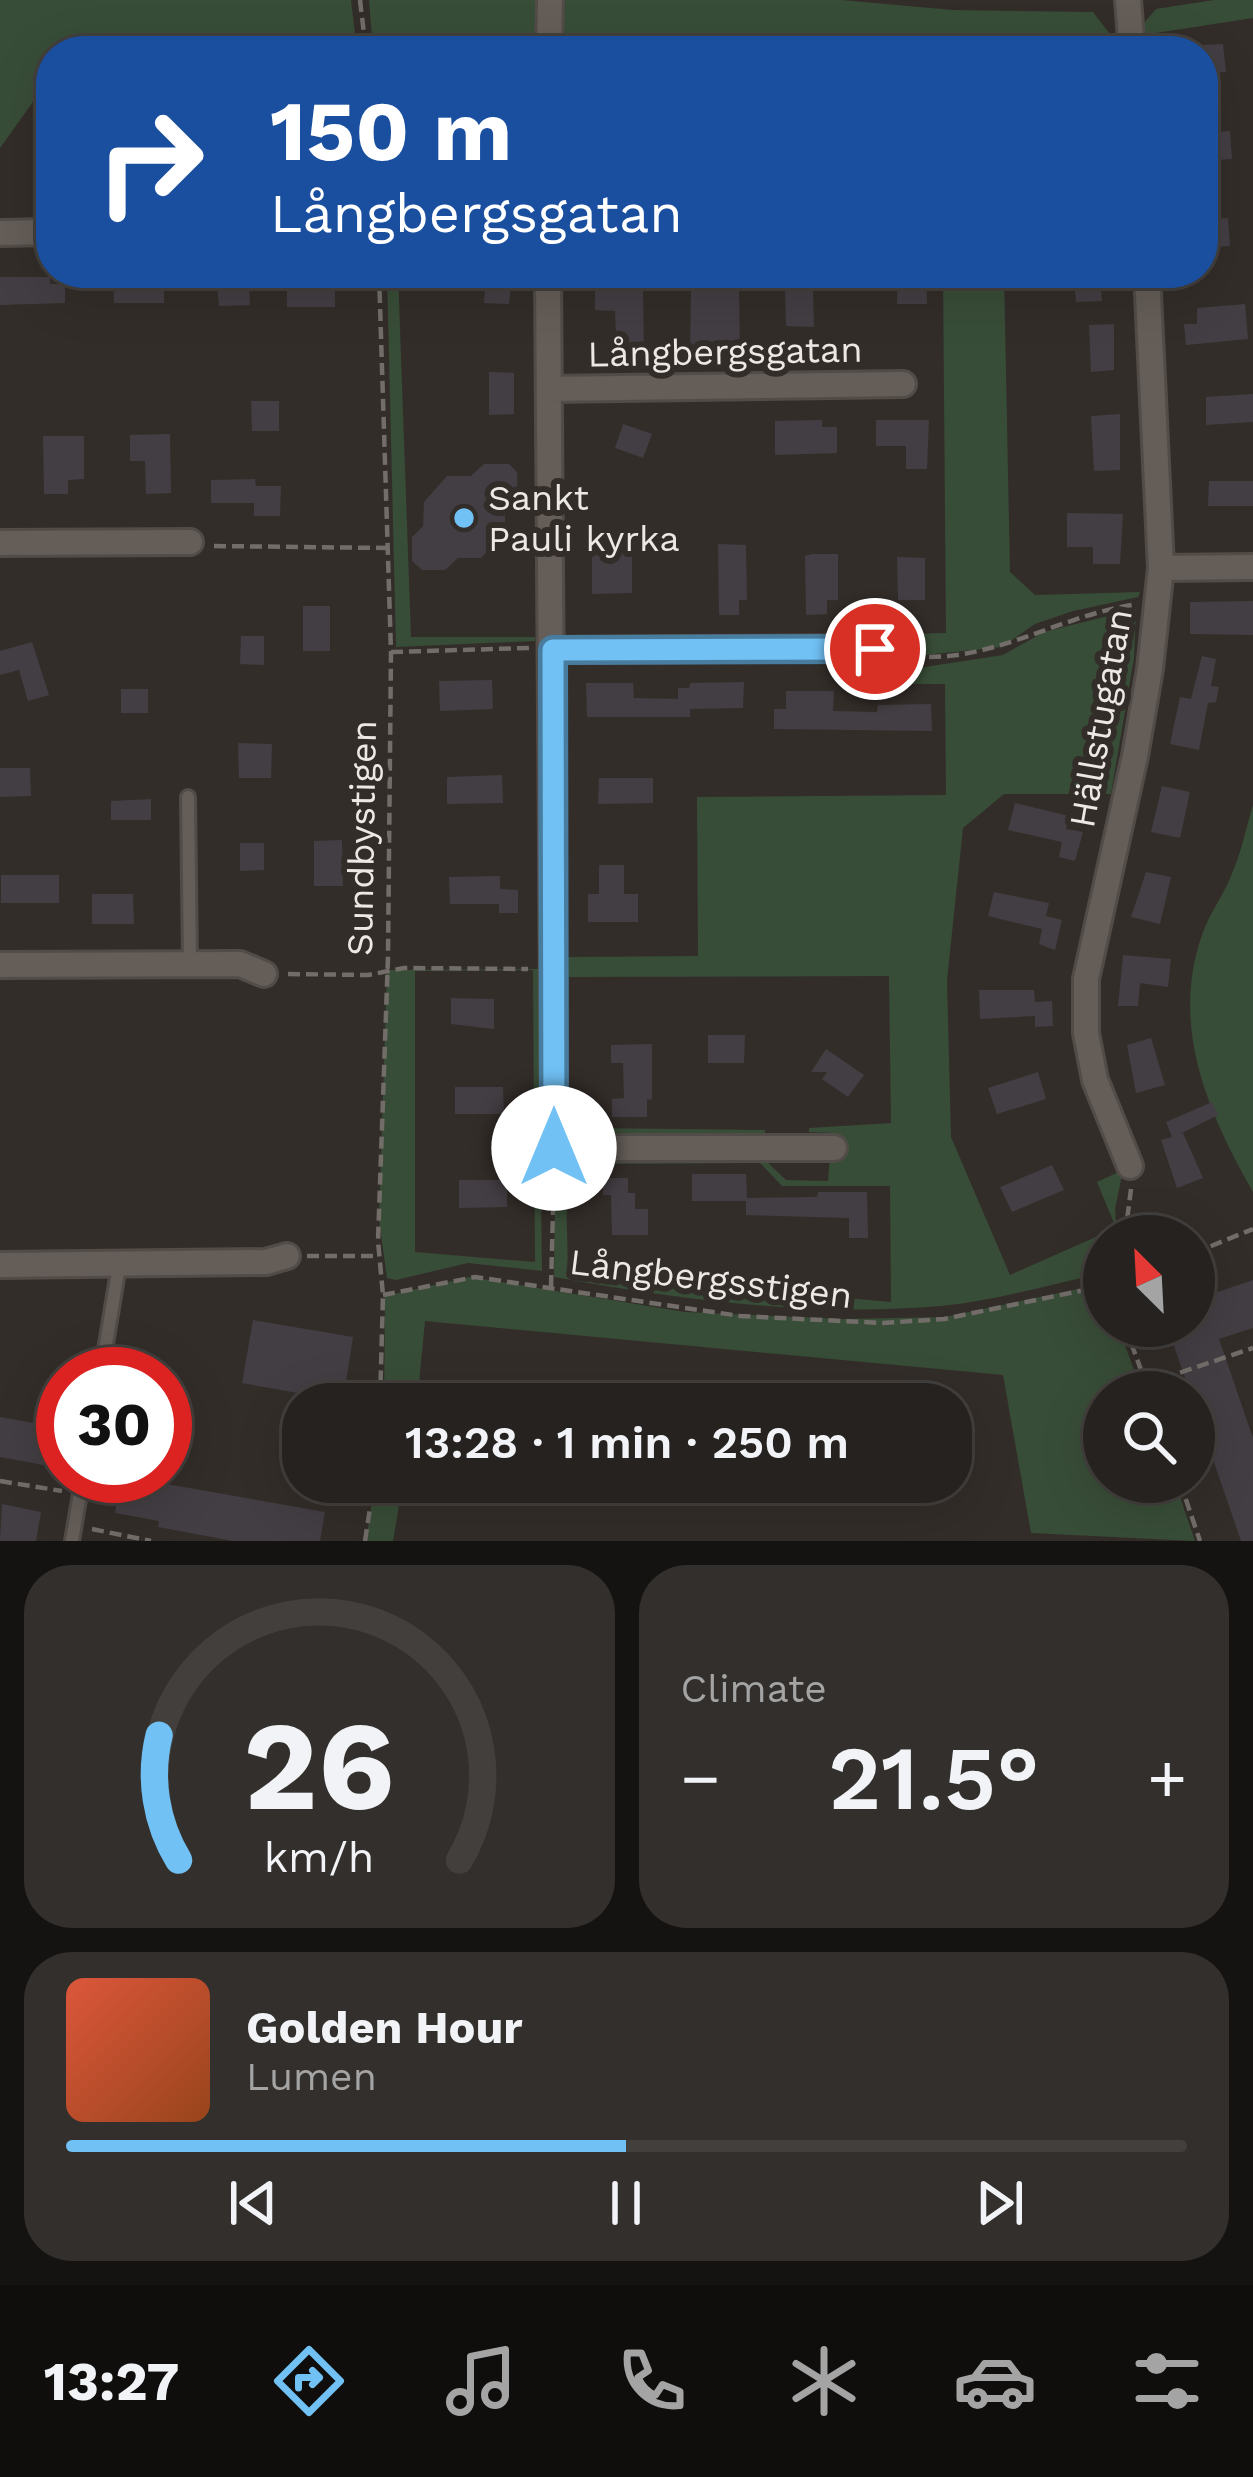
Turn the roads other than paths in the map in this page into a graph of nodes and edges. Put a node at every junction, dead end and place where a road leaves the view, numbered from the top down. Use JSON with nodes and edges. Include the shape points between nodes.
{"nodes":[{"id":1,"x":550,"y":0,"type":"edge"},
{"id":2,"x":1128,"y":0,"type":"edge"},
{"id":3,"x":549,"y":36,"type":"edge"},
{"id":4,"x":1131,"y":36,"type":"edge"},
{"id":5,"x":0,"y":232,"type":"edge"},
{"id":6,"x":36,"y":232,"type":"edge"},
{"id":7,"x":548,"y":288,"type":"edge"},
{"id":8,"x":1149,"y":288,"type":"edge"},
{"id":9,"x":903,"y":384,"type":"dead end"},
{"id":10,"x":549,"y":389,"type":"junction"},
{"id":11,"x":190,"y":542,"type":"road end"},
{"id":12,"x":0,"y":543,"type":"edge"},
{"id":13,"x":1253,"y":567,"type":"edge"},
{"id":14,"x":1161,"y":568,"type":"junction"},
{"id":15,"x":553,"y":650,"type":"junction"},
{"id":16,"x":906,"y":658,"type":"road end"},
{"id":17,"x":188,"y":796,"type":"dead end"},
{"id":18,"x":190,"y":964,"type":"junction"},
{"id":19,"x":0,"y":965,"type":"edge"},
{"id":20,"x":264,"y":974,"type":"road end"},
{"id":21,"x":834,"y":1148,"type":"dead end"},
{"id":22,"x":1130,"y":1166,"type":"road end"},
{"id":23,"x":287,"y":1256,"type":"road end"},
{"id":24,"x":0,"y":1265,"type":"edge"},
{"id":25,"x":119,"y":1266,"type":"junction"},
{"id":26,"x":105,"y":1347,"type":"edge"},
{"id":27,"x":78,"y":1503,"type":"edge"},
{"id":28,"x":73,"y":1534,"type":"edge"}],
"edges":[{"from":1,"to":3,"type":"street"},
{"from":2,"to":4,"type":"street"},
{"from":5,"to":6,"type":"street"},
{"from":7,"to":10,"type":"street","name":"Långbergsgatan"},
{"from":8,"to":14,"type":"street","name":"Hällstugatan"},
{"from":9,"to":10,"type":"street","name":"Långbergsgatan"},
{"from":10,"to":15,"type":"street","name":"Långbergsgatan"},
{"from":11,"to":12,"type":"street"},
{"from":13,"to":14,"type":"street"},
{"from":14,"to":22,"type":"street","name":"Hällstugatan","via":[[1135,756],[1086,979],[1095,1080]]},
{"from":15,"to":16,"type":"street","via":[[875,649]]},
{"from":15,"to":21,"type":"street","name":"Långbergsgatan","via":[[554,1148]]},
{"from":17,"to":18,"type":"lane"},
{"from":18,"to":19,"type":"street"},
{"from":18,"to":20,"type":"street","via":[[240,964]]},
{"from":23,"to":25,"type":"street"},
{"from":24,"to":25,"type":"street"},
{"from":25,"to":26,"type":"lane"},
{"from":27,"to":28,"type":"lane"}]}
